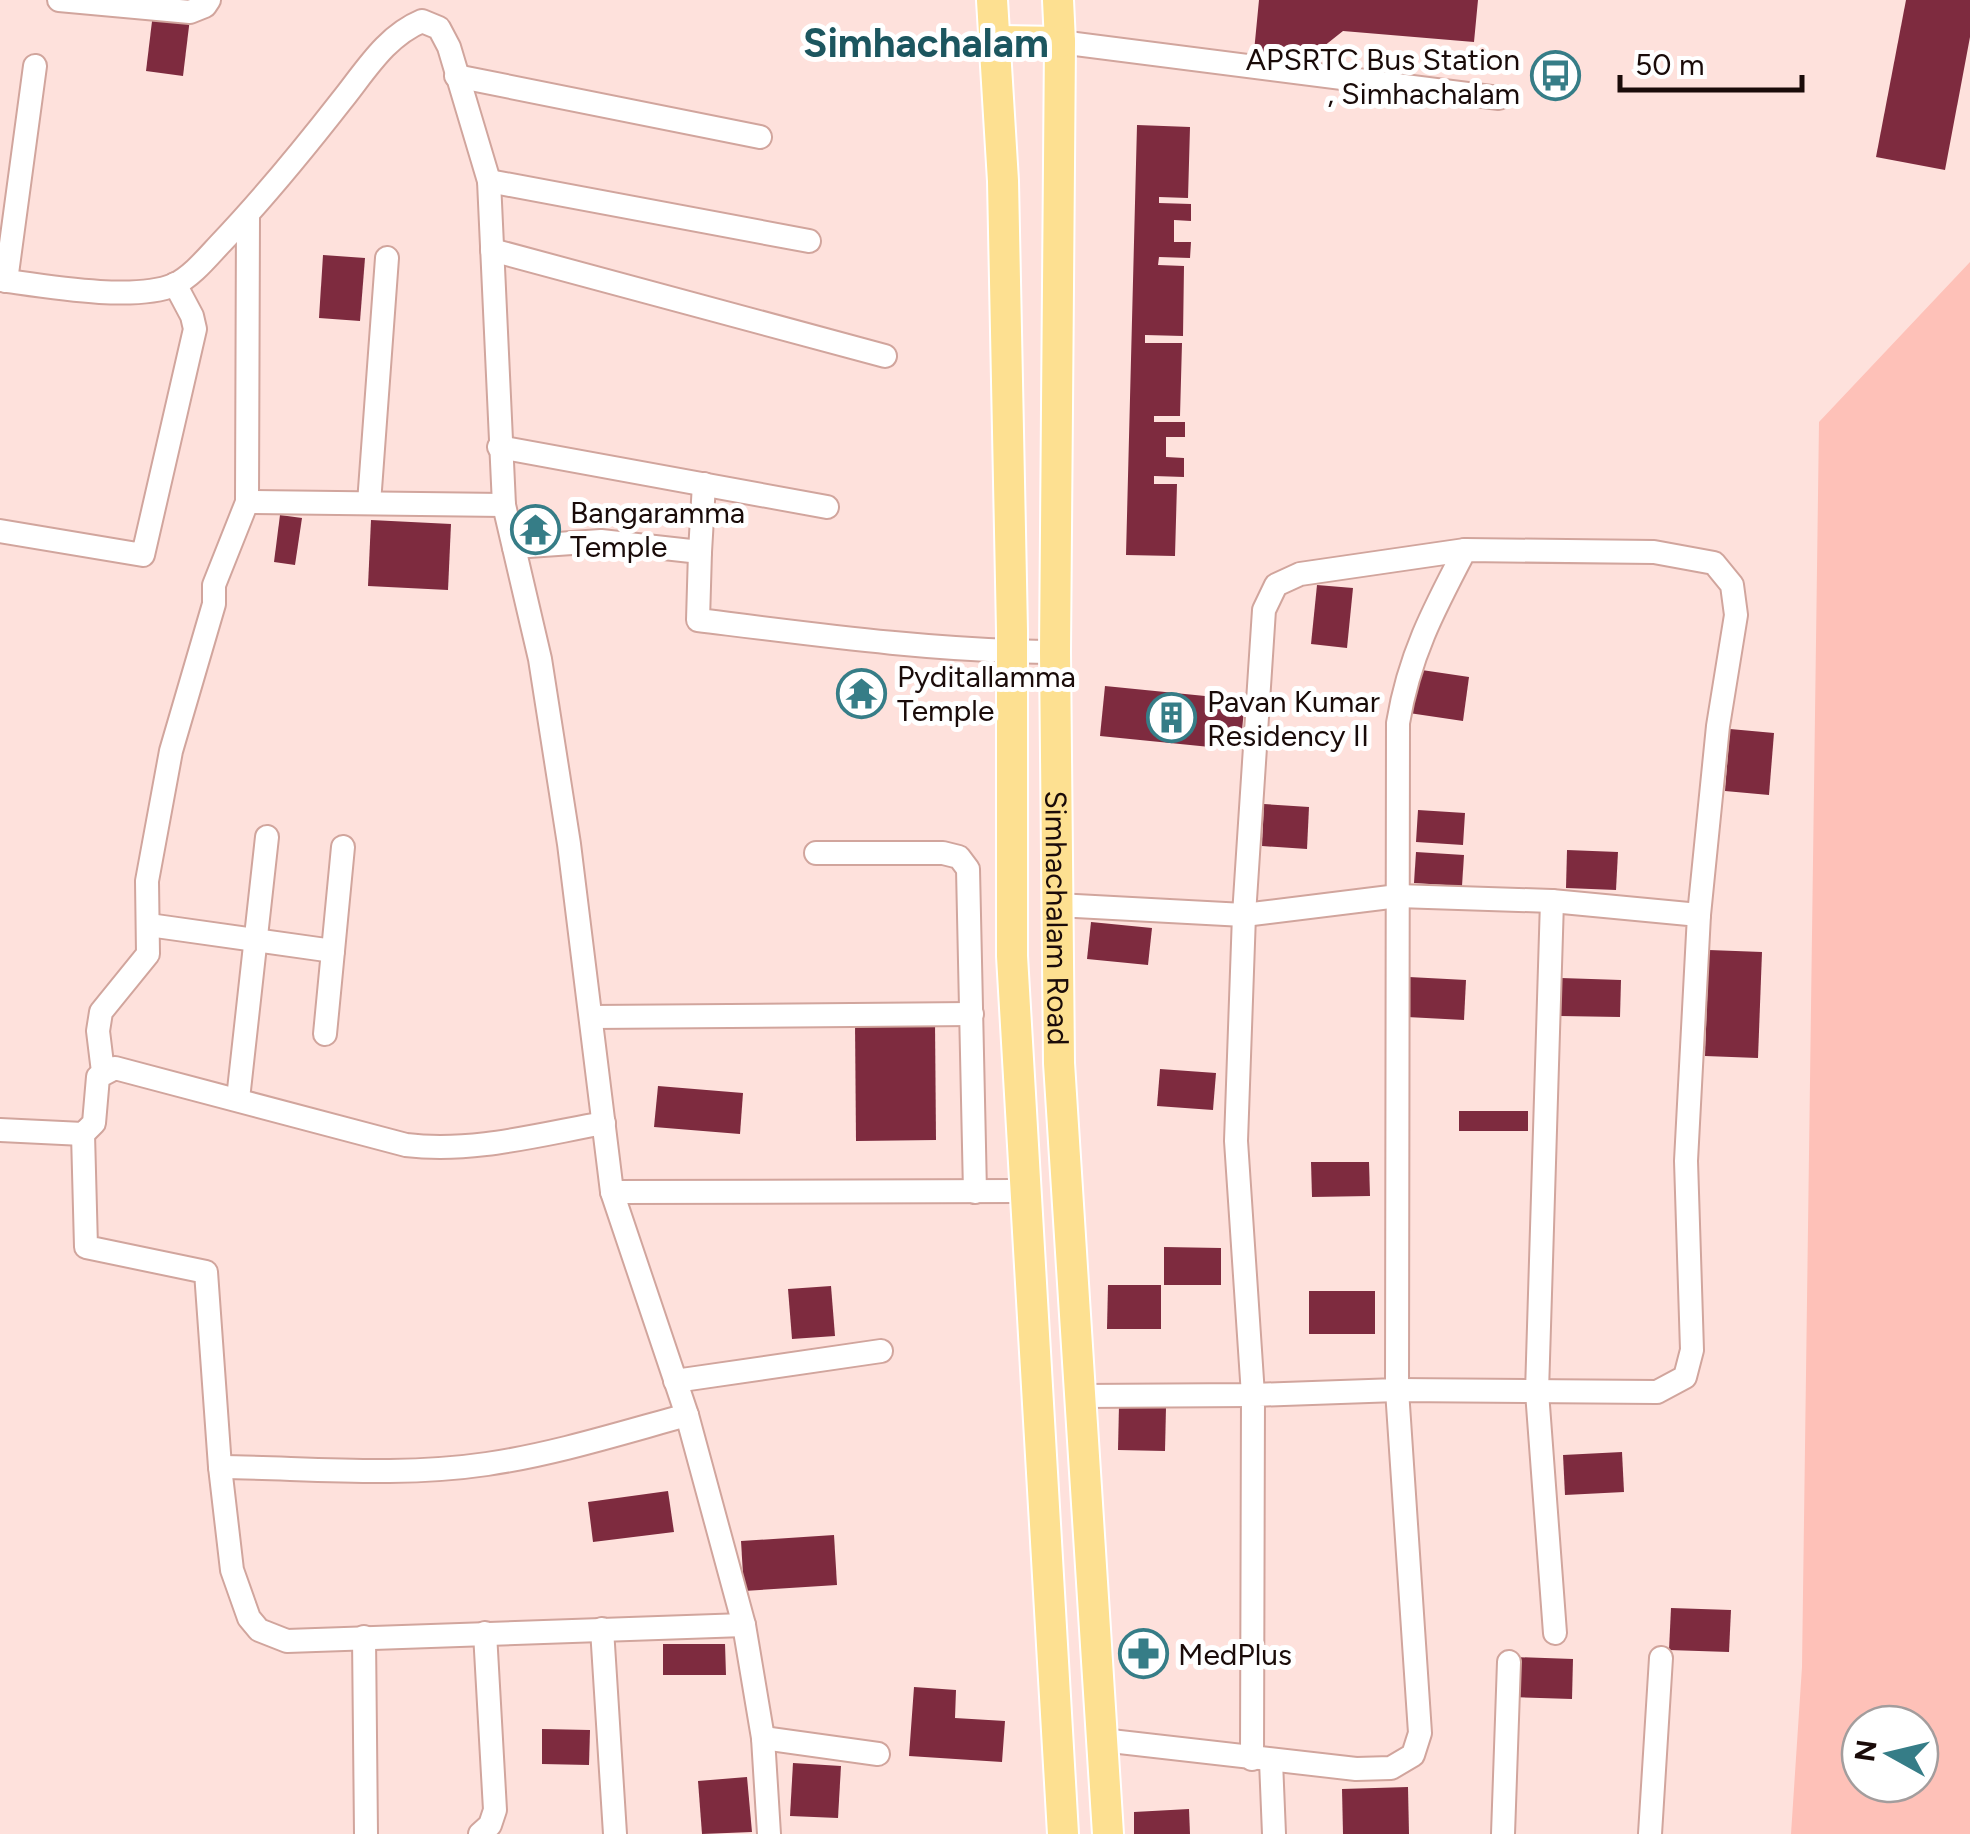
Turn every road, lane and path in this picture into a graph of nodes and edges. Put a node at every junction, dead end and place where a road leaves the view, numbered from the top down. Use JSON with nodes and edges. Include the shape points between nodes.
{"nodes":[{"id":1,"x":60,"y":0,"type":"edge"},
{"id":2,"x":209,"y":0,"type":"edge"},
{"id":3,"x":992,"y":0,"type":"edge"},
{"id":4,"x":1058,"y":0,"type":"edge"},
{"id":5,"x":420,"y":10,"type":"edge"},
{"id":6,"x":994,"y":40,"type":"junction"},
{"id":7,"x":1060,"y":42,"type":"junction"},
{"id":8,"x":35,"y":66,"type":"dead end"},
{"id":9,"x":456,"y":76,"type":"junction"},
{"id":10,"x":1499,"y":98,"type":"dead end"},
{"id":11,"x":760,"y":137,"type":"dead end"},
{"id":12,"x":489,"y":181,"type":"junction"},
{"id":13,"x":248,"y":214,"type":"junction"},
{"id":14,"x":810,"y":241,"type":"dead end"},
{"id":15,"x":492,"y":250,"type":"junction"},
{"id":16,"x":387,"y":258,"type":"dead end"},
{"id":17,"x":3,"y":281,"type":"edge"},
{"id":18,"x":175,"y":284,"type":"junction"},
{"id":19,"x":884,"y":356,"type":"dead end"},
{"id":20,"x":499,"y":446,"type":"junction"},
{"id":21,"x":704,"y":484,"type":"junction"},
{"id":22,"x":247,"y":502,"type":"junction"},
{"id":23,"x":369,"y":503,"type":"junction"},
{"id":24,"x":504,"y":505,"type":"junction"},
{"id":25,"x":826,"y":507,"type":"dead end"},
{"id":26,"x":0,"y":531,"type":"edge"},
{"id":27,"x":514,"y":546,"type":"junction"},
{"id":28,"x":1465,"y":550,"type":"junction"},
{"id":29,"x":700,"y":552,"type":"junction"},
{"id":30,"x":1012,"y":651,"type":"junction"},
{"id":31,"x":1055,"y":652,"type":"junction"},
{"id":32,"x":266,"y":837,"type":"dead end"},
{"id":33,"x":344,"y":847,"type":"dead end"},
{"id":34,"x":816,"y":853,"type":"dead end"},
{"id":35,"x":1398,"y":896,"type":"junction"},
{"id":36,"x":1552,"y":901,"type":"junction"},
{"id":37,"x":1056,"y":905,"type":"junction"},
{"id":38,"x":1244,"y":914,"type":"junction"},
{"id":39,"x":1699,"y":914,"type":"junction"},
{"id":40,"x":149,"y":925,"type":"junction"},
{"id":41,"x":255,"y":939,"type":"junction"},
{"id":42,"x":333,"y":951,"type":"junction"},
{"id":43,"x":972,"y":1014,"type":"junction"},
{"id":44,"x":591,"y":1018,"type":"junction"},
{"id":45,"x":325,"y":1034,"type":"dead end"},
{"id":46,"x":103,"y":1072,"type":"junction"},
{"id":47,"x":238,"y":1100,"type":"junction"},
{"id":48,"x":604,"y":1123,"type":"junction"},
{"id":49,"x":0,"y":1130,"type":"edge"},
{"id":50,"x":84,"y":1134,"type":"junction"},
{"id":51,"x":1066,"y":1190,"type":"junction"},
{"id":52,"x":1024,"y":1191,"type":"junction"},
{"id":53,"x":612,"y":1192,"type":"junction"},
{"id":54,"x":975,"y":1192,"type":"junction"},
{"id":55,"x":880,"y":1351,"type":"dead end"},
{"id":56,"x":675,"y":1381,"type":"junction"},
{"id":57,"x":1397,"y":1390,"type":"junction"},
{"id":58,"x":1537,"y":1392,"type":"junction"},
{"id":59,"x":1253,"y":1395,"type":"junction"},
{"id":60,"x":1080,"y":1396,"type":"junction"},
{"id":61,"x":687,"y":1416,"type":"junction"},
{"id":62,"x":220,"y":1467,"type":"junction"},
{"id":63,"x":744,"y":1625,"type":"junction"},
{"id":64,"x":602,"y":1630,"type":"junction"},
{"id":65,"x":486,"y":1633,"type":"junction"},
{"id":66,"x":1555,"y":1634,"type":"dead end"},
{"id":67,"x":364,"y":1637,"type":"junction"},
{"id":68,"x":1661,"y":1658,"type":"dead end"},
{"id":69,"x":1509,"y":1662,"type":"dead end"},
{"id":70,"x":763,"y":1738,"type":"junction"},
{"id":71,"x":1102,"y":1740,"type":"junction"},
{"id":72,"x":878,"y":1754,"type":"dead end"},
{"id":73,"x":1261,"y":1760,"type":"junction"},
{"id":74,"x":366,"y":1834,"type":"edge"},
{"id":75,"x":480,"y":1834,"type":"edge"},
{"id":76,"x":615,"y":1834,"type":"edge"},
{"id":77,"x":769,"y":1834,"type":"edge"},
{"id":78,"x":1062,"y":1834,"type":"edge"},
{"id":79,"x":1108,"y":1834,"type":"edge"},
{"id":80,"x":1274,"y":1834,"type":"edge"},
{"id":81,"x":1503,"y":1834,"type":"edge"},
{"id":82,"x":1650,"y":1834,"type":"edge"}],
"edges":[{"from":1,"to":2,"type":"street","via":[[190,12]]},
{"from":3,"to":6,"type":"main road"},
{"from":4,"to":7,"type":"main road","name":"Simhachalam Road"},
{"from":5,"to":9,"type":"street","via":[[449,47]]},
{"from":5,"to":13,"type":"street"},
{"from":6,"to":7,"type":"main road"},
{"from":6,"to":30,"type":"main road"},
{"from":7,"to":10,"type":"street"},
{"from":7,"to":31,"type":"main road","name":"Simhachalam Road"},
{"from":8,"to":17,"type":"street"},
{"from":9,"to":11,"type":"street"},
{"from":9,"to":12,"type":"street"},
{"from":12,"to":14,"type":"street"},
{"from":12,"to":15,"type":"street"},
{"from":13,"to":18,"type":"street"},
{"from":13,"to":22,"type":"street"},
{"from":15,"to":19,"type":"street"},
{"from":15,"to":20,"type":"street"},
{"from":16,"to":23,"type":"street"},
{"from":17,"to":18,"type":"street","via":[[116,292]]},
{"from":18,"to":26,"type":"street","via":[[194,329],[143,555]]},
{"from":20,"to":21,"type":"street"},
{"from":20,"to":24,"type":"street"},
{"from":21,"to":25,"type":"street"},
{"from":21,"to":29,"type":"street"},
{"from":22,"to":23,"type":"street"},
{"from":22,"to":40,"type":"street","via":[[214,585],[171,750],[147,882]]},
{"from":23,"to":24,"type":"street"},
{"from":24,"to":27,"type":"street"},
{"from":27,"to":29,"type":"street","via":[[601,541]]},
{"from":27,"to":44,"type":"street","via":[[540,659]]},
{"from":28,"to":35,"type":"street","via":[[1405,679],[1398,723]]},
{"from":28,"to":38,"type":"street","via":[[1300,574],[1276,585],[1264,610]]},
{"from":28,"to":39,"type":"street","via":[[1654,552],[1714,563],[1732,585],[1736,615]]},
{"from":29,"to":30,"type":"street","via":[[698,620],[895,645]]},
{"from":30,"to":31,"type":"street"},
{"from":30,"to":52,"type":"main road","via":[[1012,956]]},
{"from":31,"to":37,"type":"main road","name":"Simhachalam Road"},
{"from":32,"to":41,"type":"street"},
{"from":33,"to":42,"type":"street"},
{"from":34,"to":43,"type":"street","via":[[959,857],[970,888]]},
{"from":35,"to":36,"type":"street"},
{"from":35,"to":38,"type":"street"},
{"from":35,"to":57,"type":"street"},
{"from":36,"to":39,"type":"street"},
{"from":36,"to":58,"type":"street"},
{"from":37,"to":38,"type":"street"},
{"from":37,"to":51,"type":"main road","name":"Simhachalam Road"},
{"from":38,"to":59,"type":"street","via":[[1236,1141]]},
{"from":39,"to":58,"type":"street","via":[[1686,1161],[1692,1350],[1685,1377],[1657,1392]]},
{"from":40,"to":41,"type":"street"},
{"from":40,"to":46,"type":"street","via":[[148,954],[102,1012]]},
{"from":41,"to":42,"type":"street"},
{"from":41,"to":47,"type":"street"},
{"from":42,"to":45,"type":"street"},
{"from":43,"to":44,"type":"street"},
{"from":43,"to":54,"type":"street"},
{"from":44,"to":48,"type":"street"},
{"from":46,"to":47,"type":"street","via":[[127,1070]]},
{"from":46,"to":50,"type":"street","via":[[95,1088],[94,1123]]},
{"from":47,"to":48,"type":"street","via":[[441,1149]]},
{"from":48,"to":53,"type":"street"},
{"from":49,"to":50,"type":"street"},
{"from":50,"to":62,"type":"street","via":[[86,1247],[206,1272]]},
{"from":51,"to":52,"type":"main road"},
{"from":51,"to":60,"type":"main road","name":"Simhachalam Road"},
{"from":52,"to":54,"type":"street"},
{"from":52,"to":78,"type":"main road"},
{"from":53,"to":54,"type":"street"},
{"from":53,"to":56,"type":"street"},
{"from":55,"to":56,"type":"street"},
{"from":56,"to":61,"type":"street"},
{"from":57,"to":58,"type":"street"},
{"from":57,"to":59,"type":"street"},
{"from":57,"to":73,"type":"street","via":[[1420,1733],[1413,1755],[1391,1768]]},
{"from":58,"to":66,"type":"street"},
{"from":59,"to":60,"type":"street"},
{"from":59,"to":73,"type":"street"},
{"from":60,"to":71,"type":"main road","name":"Simhachalam Road"},
{"from":61,"to":62,"type":"street","via":[[486,1464],[430,1470]]},
{"from":61,"to":63,"type":"street"},
{"from":62,"to":67,"type":"street","via":[[232,1570],[259,1630],[287,1640]]},
{"from":63,"to":64,"type":"street"},
{"from":63,"to":70,"type":"street"},
{"from":64,"to":65,"type":"street"},
{"from":64,"to":76,"type":"street"},
{"from":65,"to":67,"type":"street"},
{"from":65,"to":75,"type":"street","via":[[495,1810]]},
{"from":67,"to":74,"type":"street"},
{"from":68,"to":82,"type":"street"},
{"from":69,"to":81,"type":"street"},
{"from":70,"to":72,"type":"street"},
{"from":70,"to":77,"type":"street"},
{"from":71,"to":73,"type":"street"},
{"from":71,"to":79,"type":"main road","name":"Simhachalam Road"},
{"from":73,"to":80,"type":"street"}]}
